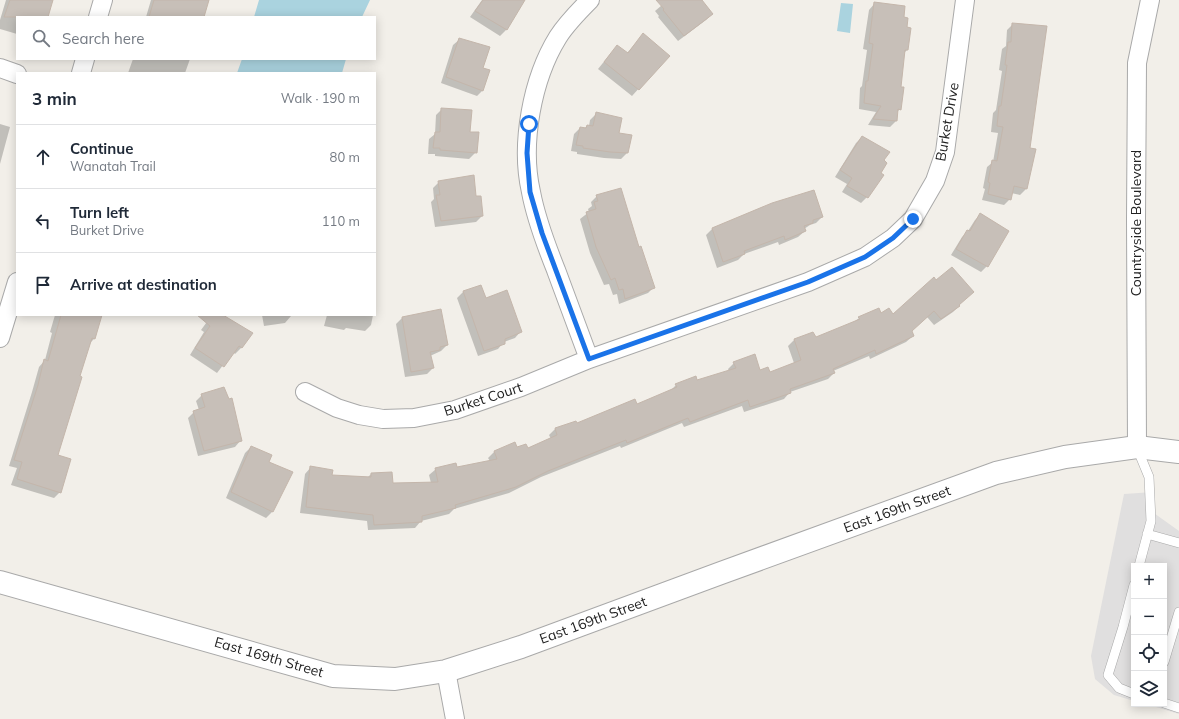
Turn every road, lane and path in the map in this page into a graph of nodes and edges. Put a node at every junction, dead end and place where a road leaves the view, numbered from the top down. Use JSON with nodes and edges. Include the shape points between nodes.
{"nodes":[{"id":1,"x":103,"y":0,"type":"edge"},
{"id":2,"x":590,"y":0,"type":"edge"},
{"id":3,"x":965,"y":0,"type":"edge"},
{"id":4,"x":1150,"y":0,"type":"edge"},
{"id":5,"x":98,"y":16,"type":"edge"},
{"id":6,"x":85,"y":60,"type":"edge"},
{"id":7,"x":0,"y":68,"type":"edge"},
{"id":8,"x":81,"y":72,"type":"edge"},
{"id":9,"x":16,"y":74,"type":"edge"},
{"id":10,"x":16,"y":285,"type":"edge"},
{"id":11,"x":0,"y":338,"type":"edge"},
{"id":12,"x":589,"y":359,"type":"junction"},
{"id":13,"x":305,"y":392,"type":"dead end"},
{"id":14,"x":1137,"y":447,"type":"junction"},
{"id":15,"x":1179,"y":452,"type":"edge"},
{"id":16,"x":1147,"y":534,"type":"junction"},
{"id":17,"x":1179,"y":543,"type":"edge"},
{"id":18,"x":1140,"y":563,"type":"edge"},
{"id":19,"x":0,"y":582,"type":"edge"},
{"id":20,"x":1131,"y":596,"type":"edge"},
{"id":21,"x":1179,"y":612,"type":"edge"},
{"id":22,"x":1167,"y":652,"type":"edge"},
{"id":23,"x":446,"y":671,"type":"junction"},
{"id":24,"x":1131,"y":693,"type":"edge"},
{"id":25,"x":1167,"y":704,"type":"edge"},
{"id":26,"x":1179,"y":708,"type":"edge"},
{"id":27,"x":455,"y":719,"type":"edge"}],
"edges":[{"from":1,"to":5,"type":"street"},
{"from":2,"to":12,"type":"street","via":[[573,16],[544,66],[537,85],[529,124],[527,153],[530,192],[542,233]]},
{"from":3,"to":12,"type":"street","name":"Burket Drive","via":[[945,152],[934,181],[913,219],[893,238],[865,257],[808,282]]},
{"from":4,"to":14,"type":"street","name":"Countryside Boulevard","via":[[1138,63]]},
{"from":6,"to":8,"type":"street"},
{"from":7,"to":9,"type":"street"},
{"from":10,"to":11,"type":"street"},
{"from":12,"to":13,"type":"street","name":"Burket Court","via":[[456,410],[414,418],[383,419],[359,415],[337,408]]},
{"from":14,"to":15,"type":"street","name":"East 169th Street"},
{"from":14,"to":16,"type":"lane","via":[[1149,477],[1151,520]]},
{"from":14,"to":23,"type":"street","name":"East 169th Street","via":[[1065,457],[996,474],[521,647]]},
{"from":16,"to":17,"type":"lane"},
{"from":16,"to":18,"type":"lane"},
{"from":19,"to":23,"type":"street","name":"East 169th Street","via":[[333,676],[394,679]]},
{"from":20,"to":24,"type":"lane","via":[[1108,675],[1119,688]]},
{"from":21,"to":22,"type":"lane"},
{"from":23,"to":27,"type":"street"},
{"from":25,"to":26,"type":"lane"}]}
